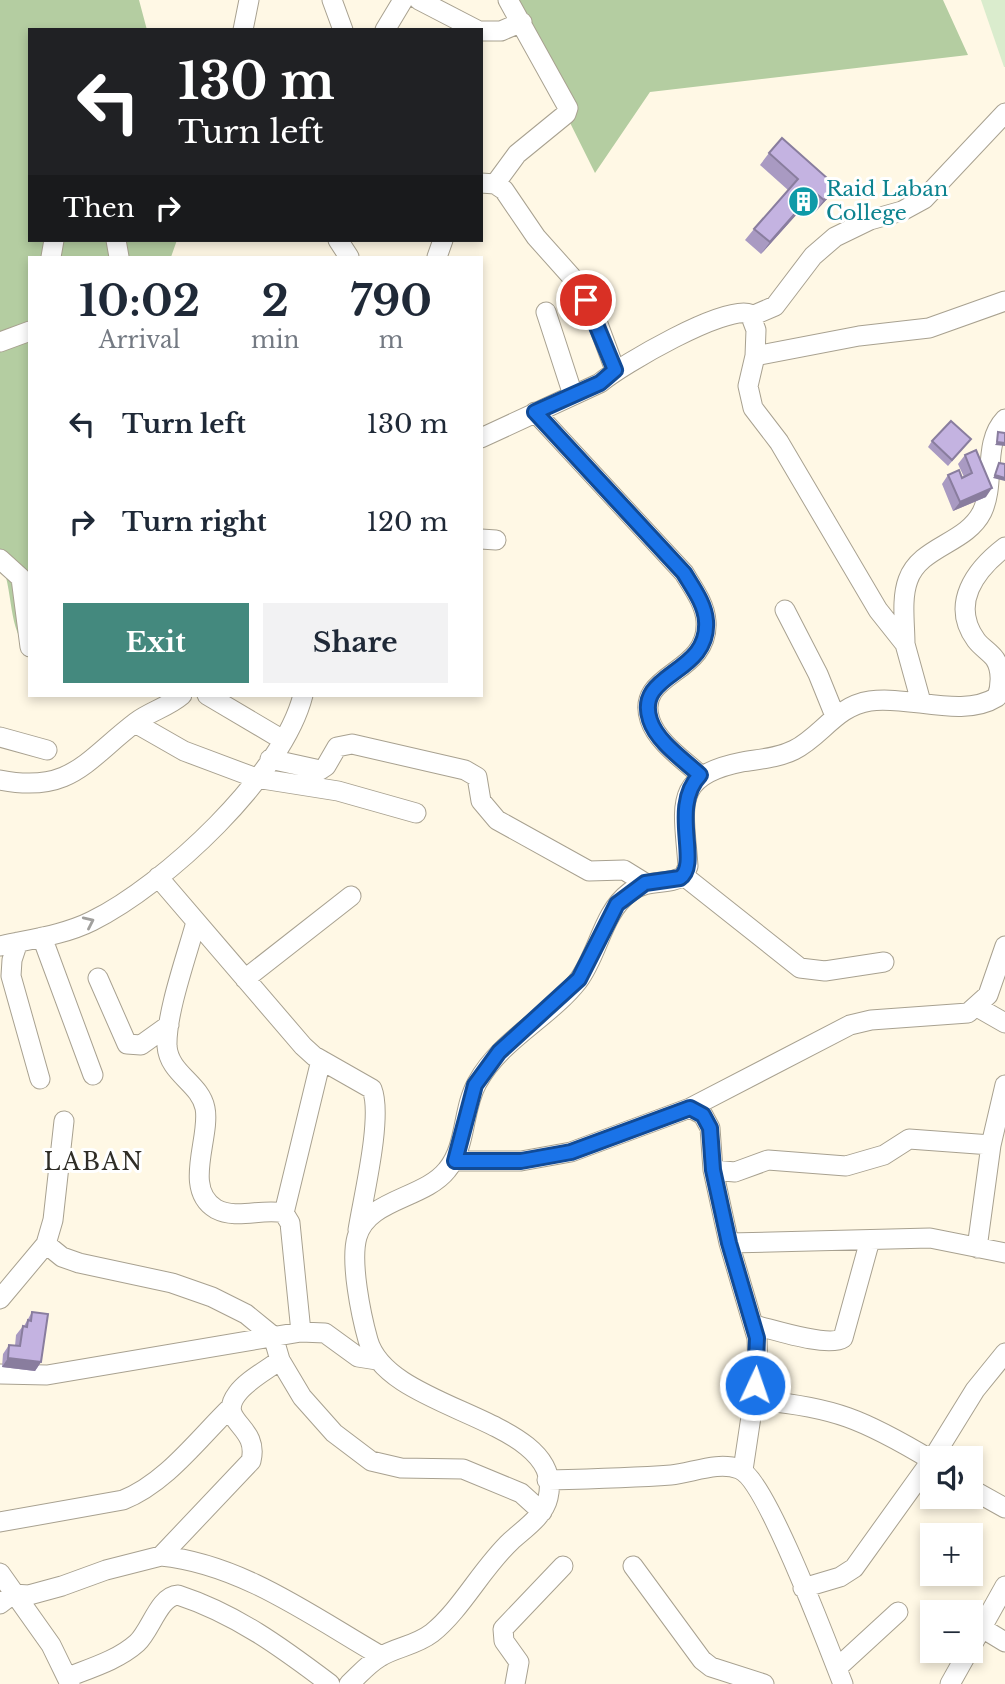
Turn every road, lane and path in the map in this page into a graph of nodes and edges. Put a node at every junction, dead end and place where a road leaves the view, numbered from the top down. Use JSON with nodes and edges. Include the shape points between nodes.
{"nodes":[{"id":1,"x":249,"y":0,"type":"edge"},
{"id":2,"x":332,"y":0,"type":"edge"},
{"id":3,"x":403,"y":0,"type":"edge"},
{"id":4,"x":419,"y":0,"type":"edge"},
{"id":5,"x":508,"y":0,"type":"edge"},
{"id":6,"x":522,"y":22,"type":"junction"},
{"id":7,"x":243,"y":28,"type":"edge"},
{"id":8,"x":343,"y":28,"type":"edge"},
{"id":9,"x":386,"y":28,"type":"edge"},
{"id":10,"x":475,"y":28,"type":"edge"},
{"id":11,"x":483,"y":30,"type":"edge"},
{"id":12,"x":1005,"y":113,"type":"edge"},
{"id":13,"x":488,"y":183,"type":"edge"},
{"id":14,"x":1005,"y":301,"type":"edge"},
{"id":15,"x":546,"y":312,"type":"dead end"},
{"id":16,"x":752,"y":316,"type":"junction"},
{"id":17,"x":28,"y":332,"type":"edge"},
{"id":18,"x":0,"y":342,"type":"edge"},
{"id":19,"x":755,"y":356,"type":"junction"},
{"id":20,"x":615,"y":370,"type":"junction"},
{"id":21,"x":573,"y":395,"type":"junction"},
{"id":22,"x":535,"y":412,"type":"junction"},
{"id":23,"x":1005,"y":419,"type":"edge"},
{"id":24,"x":483,"y":437,"type":"edge"},
{"id":25,"x":1005,"y":547,"type":"edge"},
{"id":26,"x":0,"y":559,"type":"edge"},
{"id":27,"x":785,"y":611,"type":"dead end"},
{"id":28,"x":28,"y":631,"type":"edge"},
{"id":29,"x":905,"y":645,"type":"junction"},
{"id":30,"x":179,"y":697,"type":"edge"},
{"id":31,"x":210,"y":697,"type":"edge"},
{"id":32,"x":302,"y":697,"type":"edge"},
{"id":33,"x":1001,"y":697,"type":"edge"},
{"id":34,"x":921,"y":702,"type":"junction"},
{"id":35,"x":835,"y":716,"type":"junction"},
{"id":36,"x":135,"y":723,"type":"junction"},
{"id":37,"x":0,"y":737,"type":"edge"},
{"id":38,"x":283,"y":740,"type":"junction"},
{"id":39,"x":47,"y":750,"type":"dead end"},
{"id":40,"x":270,"y":759,"type":"junction"},
{"id":41,"x":700,"y":775,"type":"junction"},
{"id":42,"x":256,"y":778,"type":"junction"},
{"id":43,"x":0,"y":780,"type":"edge"},
{"id":44,"x":416,"y":813,"type":"dead end"},
{"id":45,"x":684,"y":876,"type":"junction"},
{"id":46,"x":158,"y":877,"type":"junction"},
{"id":47,"x":645,"y":883,"type":"junction"},
{"id":48,"x":351,"y":896,"type":"dead end"},
{"id":49,"x":196,"y":922,"type":"junction"},
{"id":50,"x":42,"y":936,"type":"junction"},
{"id":51,"x":9,"y":944,"type":"edge"},
{"id":52,"x":1005,"y":946,"type":"edge"},
{"id":53,"x":884,"y":962,"type":"dead end"},
{"id":54,"x":98,"y":978,"type":"dead end"},
{"id":55,"x":245,"y":979,"type":"junction"},
{"id":56,"x":977,"y":1007,"type":"junction"},
{"id":57,"x":1005,"y":1023,"type":"edge"},
{"id":58,"x":169,"y":1025,"type":"junction"},
{"id":59,"x":321,"y":1060,"type":"junction"},
{"id":60,"x":93,"y":1075,"type":"dead end"},
{"id":61,"x":40,"y":1079,"type":"dead end"},
{"id":62,"x":1005,"y":1085,"type":"edge"},
{"id":63,"x":690,"y":1108,"type":"junction"},
{"id":64,"x":64,"y":1121,"type":"dead end"},
{"id":65,"x":991,"y":1145,"type":"junction"},
{"id":66,"x":455,"y":1161,"type":"junction"},
{"id":67,"x":713,"y":1170,"type":"junction"},
{"id":68,"x":284,"y":1213,"type":"junction"},
{"id":69,"x":357,"y":1236,"type":"junction"},
{"id":70,"x":870,"y":1240,"type":"junction"},
{"id":71,"x":729,"y":1243,"type":"junction"},
{"id":72,"x":46,"y":1244,"type":"junction"},
{"id":73,"x":977,"y":1248,"type":"junction"},
{"id":74,"x":1005,"y":1253,"type":"edge"},
{"id":75,"x":0,"y":1299,"type":"edge"},
{"id":76,"x":754,"y":1325,"type":"junction"},
{"id":77,"x":300,"y":1332,"type":"junction"},
{"id":78,"x":273,"y":1336,"type":"junction"},
{"id":79,"x":1005,"y":1353,"type":"edge"},
{"id":80,"x":280,"y":1360,"type":"junction"},
{"id":81,"x":377,"y":1360,"type":"junction"},
{"id":82,"x":1,"y":1375,"type":"edge"},
{"id":83,"x":753,"y":1401,"type":"junction"},
{"id":84,"x":231,"y":1407,"type":"junction"},
{"id":85,"x":941,"y":1446,"type":"edge"},
{"id":86,"x":920,"y":1452,"type":"edge"},
{"id":87,"x":743,"y":1470,"type":"junction"},
{"id":88,"x":920,"y":1477,"type":"edge"},
{"id":89,"x":547,"y":1480,"type":"junction"},
{"id":90,"x":983,"y":1496,"type":"edge"},
{"id":91,"x":1005,"y":1508,"type":"edge"},
{"id":92,"x":542,"y":1512,"type":"junction"},
{"id":93,"x":0,"y":1522,"type":"edge"},
{"id":94,"x":161,"y":1556,"type":"junction"},
{"id":95,"x":563,"y":1566,"type":"dead end"},
{"id":96,"x":634,"y":1566,"type":"dead end"},
{"id":97,"x":0,"y":1573,"type":"edge"},
{"id":98,"x":1005,"y":1586,"type":"edge"},
{"id":99,"x":803,"y":1588,"type":"junction"},
{"id":100,"x":7,"y":1599,"type":"edge"},
{"id":101,"x":898,"y":1612,"type":"dead end"},
{"id":102,"x":983,"y":1626,"type":"edge"},
{"id":103,"x":983,"y":1629,"type":"edge"},
{"id":104,"x":1005,"y":1642,"type":"edge"},
{"id":105,"x":382,"y":1656,"type":"junction"},
{"id":106,"x":962,"y":1663,"type":"edge"},
{"id":107,"x":711,"y":1667,"type":"junction"},
{"id":108,"x":840,"y":1676,"type":"edge"},
{"id":109,"x":69,"y":1681,"type":"edge"},
{"id":110,"x":330,"y":1684,"type":"edge"},
{"id":111,"x":349,"y":1684,"type":"edge"},
{"id":112,"x":515,"y":1684,"type":"edge"},
{"id":113,"x":723,"y":1684,"type":"edge"},
{"id":114,"x":764,"y":1684,"type":"edge"},
{"id":115,"x":950,"y":1684,"type":"edge"}],
"edges":[{"from":1,"to":7,"type":"street"},
{"from":2,"to":8,"type":"street"},
{"from":3,"to":9,"type":"street"},
{"from":4,"to":10,"type":"street"},
{"from":5,"to":6,"type":"street"},
{"from":6,"to":11,"type":"street","via":[[501,31]]},
{"from":6,"to":13,"type":"street","via":[[568,108]]},
{"from":12,"to":16,"type":"street","via":[[924,199],[835,237],[813,256],[775,306]]},
{"from":13,"to":20,"type":"street","via":[[504,190],[536,237],[578,284]]},
{"from":14,"to":19,"type":"street","via":[[929,328]]},
{"from":15,"to":21,"type":"street"},
{"from":16,"to":19,"type":"street"},
{"from":16,"to":20,"type":"street","via":[[733,312]]},
{"from":17,"to":18,"type":"street"},
{"from":19,"to":29,"type":"street","via":[[748,386],[753,408],[779,442],[878,610]]},
{"from":20,"to":21,"type":"street"},
{"from":21,"to":22,"type":"street"},
{"from":22,"to":24,"type":"street"},
{"from":22,"to":41,"type":"street","via":[[684,573],[702,603],[705,639],[699,653],[660,681],[649,705],[649,719],[657,734]]},
{"from":23,"to":29,"type":"street","via":[[993,442],[988,492],[975,524],[919,563],[909,577]]},
{"from":25,"to":33,"type":"street","via":[[977,574],[964,607],[967,626],[996,660]]},
{"from":26,"to":28,"type":"street","via":[[21,578]]},
{"from":27,"to":35,"type":"street"},
{"from":29,"to":34,"type":"street"},
{"from":30,"to":36,"type":"street"},
{"from":31,"to":38,"type":"street"},
{"from":32,"to":38,"type":"street"},
{"from":33,"to":34,"type":"street","via":[[969,705]]},
{"from":34,"to":35,"type":"street","via":[[869,701]]},
{"from":35,"to":41,"type":"street","via":[[797,749]]},
{"from":36,"to":42,"type":"street","via":[[184,751]]},
{"from":36,"to":43,"type":"street","via":[[74,774],[30,785]]},
{"from":37,"to":39,"type":"street"},
{"from":38,"to":40,"type":"street"},
{"from":40,"to":42,"type":"street"},
{"from":40,"to":47,"type":"street","via":[[320,770],[337,747],[352,744],[465,770],[477,777],[481,801],[497,820],[589,871],[624,870]]},
{"from":41,"to":45,"type":"street","via":[[684,806],[688,866]]},
{"from":42,"to":44,"type":"street","via":[[338,791]]},
{"from":42,"to":46,"type":"street","via":[[215,827]]},
{"from":45,"to":47,"type":"street"},
{"from":45,"to":53,"type":"street","via":[[800,968],[825,971]]},
{"from":46,"to":49,"type":"street"},
{"from":50,"to":46,"type":"street","one_way":true,"via":[[95,920]]},
{"from":47,"to":66,"type":"street","via":[[617,904],[584,971],[567,993],[499,1052],[485,1070],[470,1098]]},
{"from":48,"to":55,"type":"street"},
{"from":49,"to":55,"type":"street"},
{"from":49,"to":58,"type":"street"},
{"from":50,"to":51,"type":"street"},
{"from":50,"to":60,"type":"street"},
{"from":51,"to":61,"type":"street","via":[[11,976]]},
{"from":52,"to":56,"type":"street","via":[[988,995]]},
{"from":54,"to":58,"type":"street","via":[[127,1044],[141,1045]]},
{"from":55,"to":59,"type":"street","via":[[303,1046]]},
{"from":56,"to":57,"type":"street"},
{"from":56,"to":63,"type":"street","via":[[956,1016],[850,1025]]},
{"from":58,"to":68,"type":"street","via":[[167,1047],[172,1064],[205,1107],[200,1175],[204,1196],[215,1208],[232,1214]]},
{"from":59,"to":68,"type":"street"},
{"from":59,"to":69,"type":"street","via":[[372,1089],[375,1110]]},
{"from":62,"to":65,"type":"street"},
{"from":63,"to":66,"type":"street","via":[[571,1152],[521,1161]]},
{"from":63,"to":67,"type":"street","via":[[703,1115],[710,1128]]},
{"from":64,"to":72,"type":"street"},
{"from":65,"to":67,"type":"street","via":[[909,1139],[884,1155],[846,1166],[768,1160],[735,1172]]},
{"from":65,"to":73,"type":"street"},
{"from":66,"to":69,"type":"street","via":[[432,1184],[371,1215]]},
{"from":67,"to":71,"type":"street"},
{"from":68,"to":77,"type":"street","via":[[290,1223]]},
{"from":69,"to":81,"type":"street","via":[[361,1305]]},
{"from":70,"to":71,"type":"street"},
{"from":70,"to":73,"type":"street","via":[[930,1238]]},
{"from":70,"to":76,"type":"street","via":[[846,1331],[838,1341]]},
{"from":71,"to":76,"type":"street"},
{"from":72,"to":75,"type":"street"},
{"from":72,"to":78,"type":"street","via":[[79,1264],[127,1271],[212,1297],[246,1314]]},
{"from":73,"to":74,"type":"street"},
{"from":76,"to":83,"type":"street","via":[[758,1370]]},
{"from":77,"to":78,"type":"street"},
{"from":77,"to":81,"type":"street","via":[[325,1333],[358,1357]]},
{"from":78,"to":80,"type":"street"},
{"from":78,"to":82,"type":"street","via":[[97,1368]]},
{"from":79,"to":85,"type":"street","via":[[975,1390]]},
{"from":80,"to":84,"type":"street","via":[[237,1394]]},
{"from":80,"to":92,"type":"street","via":[[302,1398],[334,1433],[371,1461],[401,1468],[463,1469],[522,1493]]},
{"from":81,"to":89,"type":"street","via":[[415,1390],[526,1444],[541,1460]]},
{"from":83,"to":86,"type":"street","via":[[830,1410],[863,1421]]},
{"from":83,"to":87,"type":"street"},
{"from":84,"to":93,"type":"street","via":[[139,1493],[123,1500]]},
{"from":84,"to":94,"type":"street","via":[[234,1421],[251,1437],[251,1461]]},
{"from":87,"to":89,"type":"street","via":[[724,1467],[674,1475]]},
{"from":87,"to":99,"type":"street","via":[[773,1514]]},
{"from":88,"to":99,"type":"street","via":[[854,1567],[840,1577]]},
{"from":89,"to":92,"type":"street","via":[[548,1497]]},
{"from":90,"to":91,"type":"street"},
{"from":92,"to":105,"type":"street","via":[[501,1550],[435,1631],[418,1643]]},
{"from":94,"to":100,"type":"street"},
{"from":94,"to":105,"type":"street","via":[[186,1558],[247,1580]]},
{"from":95,"to":112,"type":"street","via":[[503,1629],[504,1641],[519,1662]]},
{"from":96,"to":107,"type":"street"},
{"from":97,"to":100,"type":"street"},
{"from":98,"to":102,"type":"street"},
{"from":99,"to":108,"type":"street"},
{"from":100,"to":109,"type":"street","via":[[51,1645]]},
{"from":101,"to":108,"type":"street"},
{"from":103,"to":104,"type":"street"},
{"from":105,"to":111,"type":"street"},
{"from":106,"to":115,"type":"street"},
{"from":107,"to":113,"type":"street"},
{"from":107,"to":114,"type":"street"},
{"from":109,"to":110,"type":"street","via":[[137,1643],[164,1600],[178,1595],[244,1623]]}]}
